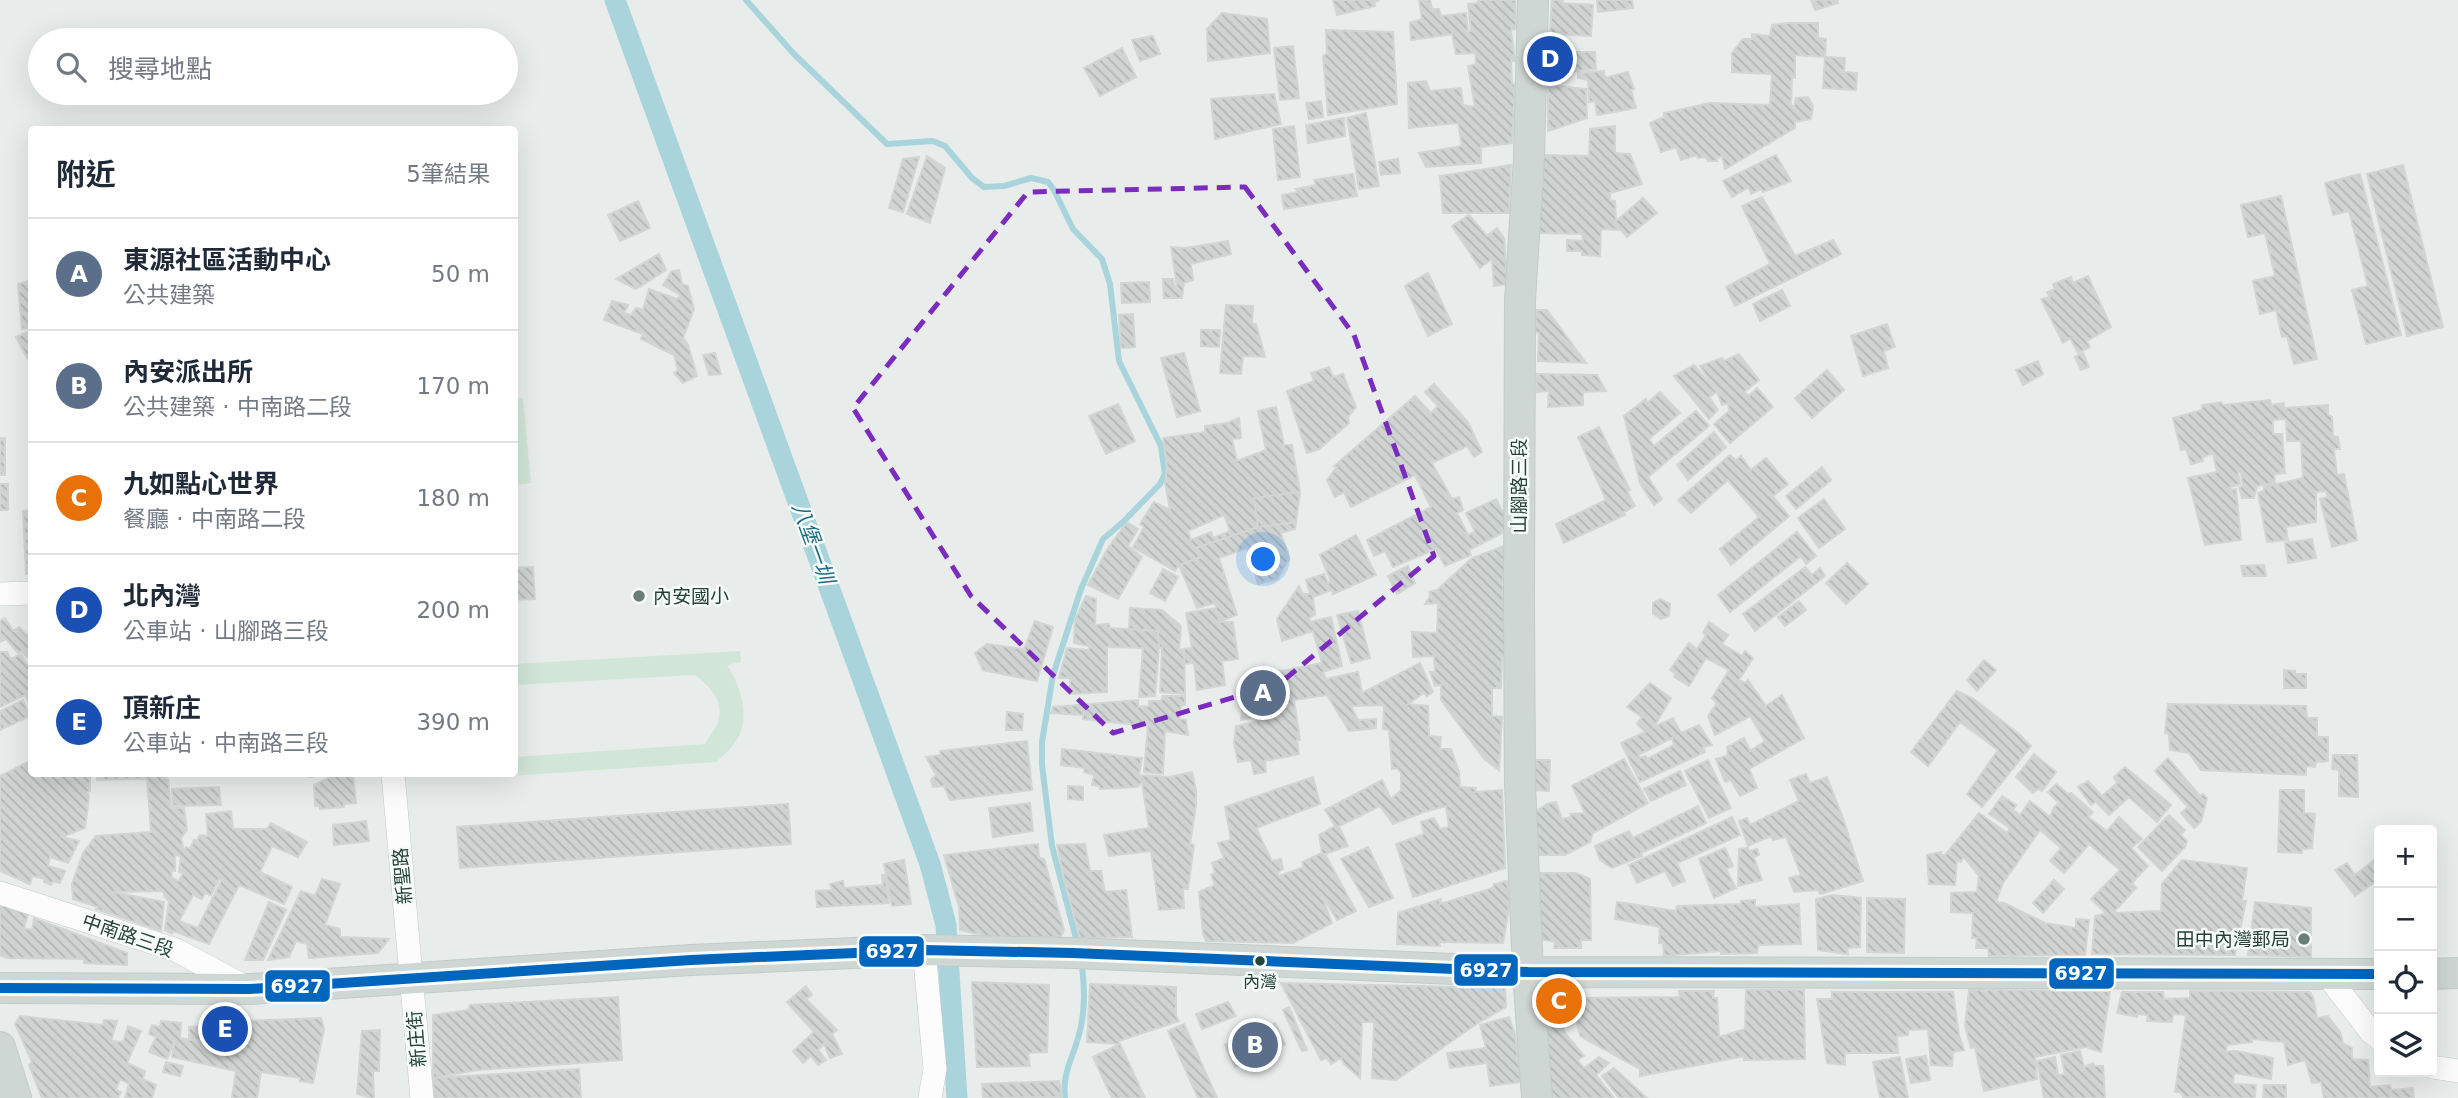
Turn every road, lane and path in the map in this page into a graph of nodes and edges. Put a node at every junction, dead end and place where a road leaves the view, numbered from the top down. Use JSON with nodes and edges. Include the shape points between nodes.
{"nodes":[{"id":1,"x":1533,"y":0,"type":"edge"},
{"id":2,"x":28,"y":593,"type":"edge"},
{"id":3,"x":0,"y":594,"type":"edge"},
{"id":4,"x":393,"y":777,"type":"edge"},
{"id":5,"x":0,"y":893,"type":"edge"},
{"id":6,"x":924,"y":950,"type":"junction"},
{"id":7,"x":1528,"y":972,"type":"junction"},
{"id":8,"x":2458,"y":973,"type":"edge"},
{"id":9,"x":2374,"y":974,"type":"edge"},
{"id":10,"x":2437,"y":974,"type":"edge"},
{"id":11,"x":2327,"y":975,"type":"junction"},
{"id":12,"x":411,"y":979,"type":"junction"},
{"id":13,"x":0,"y":988,"type":"edge"},
{"id":14,"x":250,"y":989,"type":"junction"},
{"id":15,"x":2374,"y":1034,"type":"edge"},
{"id":16,"x":0,"y":1047,"type":"edge"},
{"id":17,"x":2437,"y":1068,"type":"edge"},
{"id":18,"x":2458,"y":1071,"type":"edge"},
{"id":19,"x":16,"y":1098,"type":"edge"},
{"id":20,"x":422,"y":1098,"type":"edge"},
{"id":21,"x":930,"y":1098,"type":"edge"},
{"id":22,"x":1536,"y":1098,"type":"edge"}],
"edges":[{"from":1,"to":7,"type":"main road","name":"山腳路三段","via":[[1521,300],[1519,601]]},
{"from":2,"to":3,"type":"street"},
{"from":4,"to":12,"type":"street","name":"新聖路"},
{"from":5,"to":14,"type":"street","name":"中南路三段","via":[[176,950]]},
{"from":6,"to":7,"type":"main road","name":"中南路三段"},
{"from":6,"to":12,"type":"main road","name":"中南路三段"},
{"from":6,"to":21,"type":"street","via":[[935,1069]]},
{"from":7,"to":11,"type":"main road","name":"中南路三段"},
{"from":7,"to":22,"type":"main road","name":"山腳路三段"},
{"from":8,"to":10,"type":"main road"},
{"from":9,"to":11,"type":"main road","name":"中南路三段"},
{"from":11,"to":15,"type":"street"},
{"from":12,"to":14,"type":"main road","name":"中南路三段"},
{"from":12,"to":20,"type":"street","name":"新庄街"},
{"from":13,"to":14,"type":"main road","name":"中南路三段"},
{"from":16,"to":19,"type":"main road"},
{"from":17,"to":18,"type":"street"}]}
